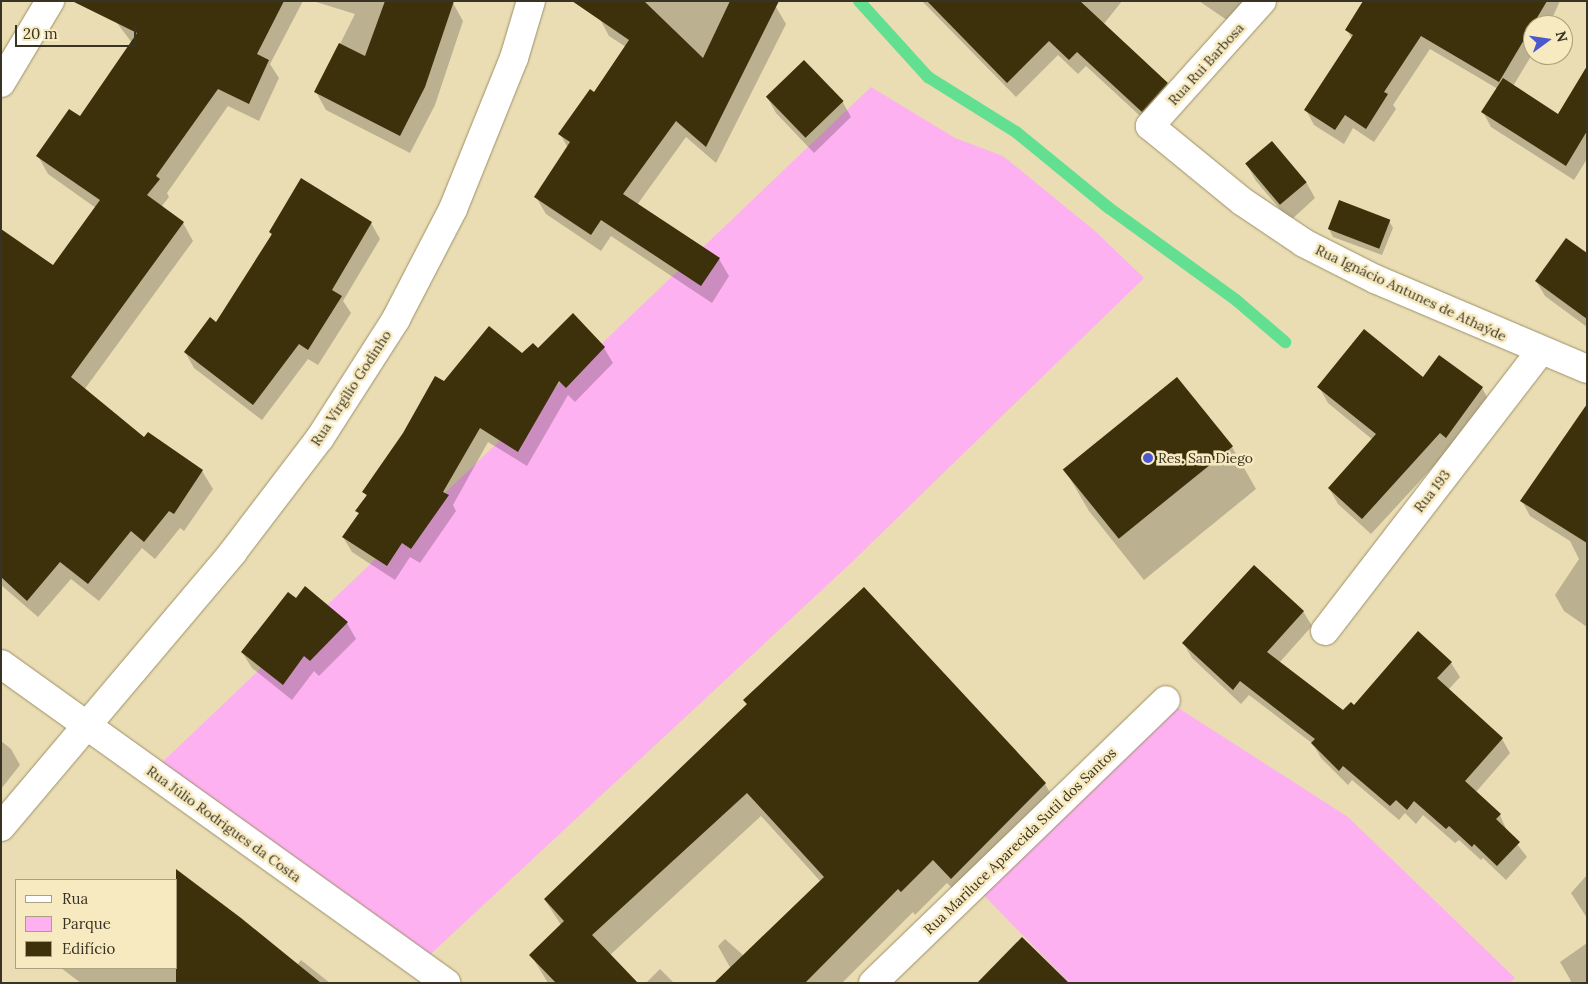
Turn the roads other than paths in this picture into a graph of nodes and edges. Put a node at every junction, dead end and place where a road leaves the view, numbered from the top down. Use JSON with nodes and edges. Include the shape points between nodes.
{"nodes":[{"id":1,"x":50,"y":1,"type":"edge"},
{"id":2,"x":531,"y":1,"type":"edge"},
{"id":3,"x":1262,"y":1,"type":"edge"},
{"id":4,"x":1,"y":83,"type":"edge"},
{"id":5,"x":1150,"y":126,"type":"joint"},
{"id":6,"x":1540,"y":352,"type":"junction"},
{"id":7,"x":1587,"y":369,"type":"edge"},
{"id":8,"x":1325,"y":631,"type":"dead end"},
{"id":9,"x":1,"y":664,"type":"edge"},
{"id":10,"x":1166,"y":700,"type":"dead end"},
{"id":11,"x":88,"y":726,"type":"junction"},
{"id":12,"x":1,"y":827,"type":"edge"},
{"id":13,"x":446,"y":983,"type":"edge"},
{"id":14,"x":873,"y":983,"type":"edge"}],
"edges":[{"from":1,"to":4,"type":"street"},
{"from":2,"to":11,"type":"street","name":"Rua Virgílio Godinho","via":[[514,58],[454,209],[396,320],[303,460],[233,552]]},
{"from":3,"to":5,"type":"street","name":"Rua Rui Barbosa"},
{"from":5,"to":6,"type":"street","name":"Rua Ignácio Antunes de Athaýde","via":[[1242,202],[1304,243],[1375,279]]},
{"from":6,"to":7,"type":"street","name":"Rua Ignácio Antunes de Athaýde"},
{"from":6,"to":8,"type":"street","name":"Rua 193"},
{"from":9,"to":11,"type":"street","name":"Rua Júlio Rodrigues da Costa"},
{"from":10,"to":14,"type":"street","name":"Rua Mariluce Aparecida Sutil dos Santos"},
{"from":11,"to":12,"type":"street","name":"Rua Virgílio Godinho"},
{"from":11,"to":13,"type":"street","name":"Rua Júlio Rodrigues da Costa"}]}
